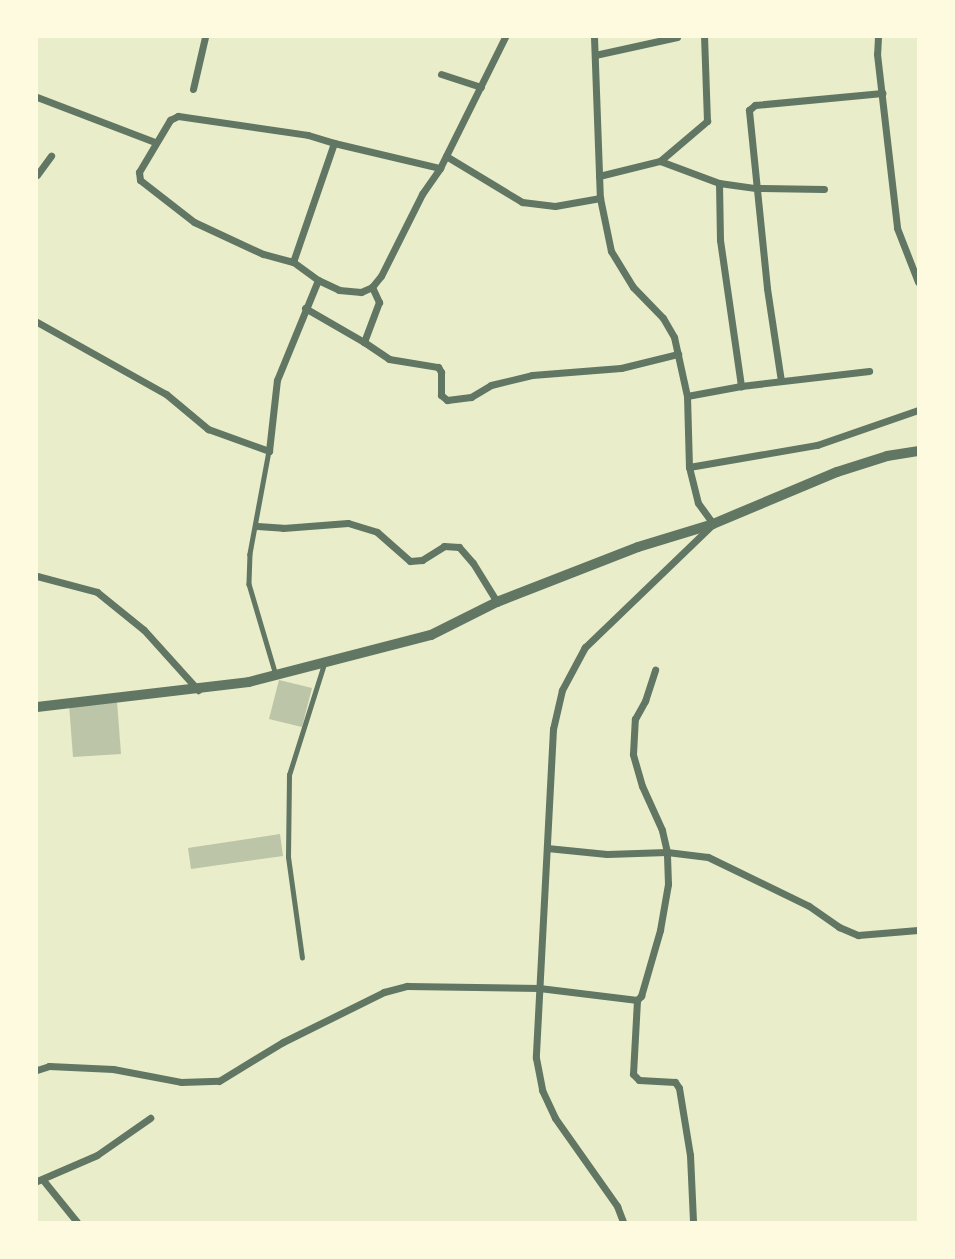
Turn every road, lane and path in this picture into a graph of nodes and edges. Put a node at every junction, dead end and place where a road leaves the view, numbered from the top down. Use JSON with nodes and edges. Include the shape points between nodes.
{"nodes":[{"id":1,"x":205,"y":37,"type":"edge"},
{"id":2,"x":505,"y":37,"type":"edge"},
{"id":3,"x":594,"y":37,"type":"edge"},
{"id":4,"x":677,"y":37,"type":"edge"},
{"id":5,"x":704,"y":37,"type":"edge"},
{"id":6,"x":878,"y":37,"type":"edge"},
{"id":7,"x":595,"y":55,"type":"junction"},
{"id":8,"x":441,"y":74,"type":"dead end"},
{"id":9,"x":481,"y":87,"type":"junction"},
{"id":10,"x":193,"y":89,"type":"dead end"},
{"id":11,"x":882,"y":93,"type":"junction"},
{"id":12,"x":37,"y":97,"type":"edge"},
{"id":13,"x":156,"y":142,"type":"junction"},
{"id":14,"x":334,"y":143,"type":"junction"},
{"id":15,"x":51,"y":156,"type":"dead end"},
{"id":16,"x":446,"y":156,"type":"junction"},
{"id":17,"x":660,"y":161,"type":"junction"},
{"id":18,"x":440,"y":168,"type":"junction"},
{"id":19,"x":37,"y":175,"type":"edge"},
{"id":20,"x":599,"y":176,"type":"junction"},
{"id":21,"x":719,"y":183,"type":"junction"},
{"id":22,"x":755,"y":188,"type":"junction"},
{"id":23,"x":824,"y":189,"type":"dead end"},
{"id":24,"x":600,"y":198,"type":"junction"},
{"id":25,"x":293,"y":262,"type":"junction"},
{"id":26,"x":318,"y":281,"type":"junction"},
{"id":27,"x":918,"y":282,"type":"edge"},
{"id":28,"x":372,"y":286,"type":"junction"},
{"id":29,"x":305,"y":308,"type":"junction"},
{"id":30,"x":37,"y":322,"type":"edge"},
{"id":31,"x":364,"y":342,"type":"junction"},
{"id":32,"x":678,"y":354,"type":"junction"},
{"id":33,"x":869,"y":371,"type":"dead end"},
{"id":34,"x":780,"y":381,"type":"junction"},
{"id":35,"x":741,"y":386,"type":"junction"},
{"id":36,"x":687,"y":396,"type":"junction"},
{"id":37,"x":918,"y":410,"type":"edge"},
{"id":38,"x":270,"y":451,"type":"junction"},
{"id":39,"x":918,"y":451,"type":"edge"},
{"id":40,"x":689,"y":467,"type":"junction"},
{"id":41,"x":713,"y":524,"type":"junction"},
{"id":42,"x":257,"y":526,"type":"junction"},
{"id":43,"x":37,"y":576,"type":"edge"},
{"id":44,"x":497,"y":601,"type":"junction"},
{"id":45,"x":325,"y":662,"type":"junction"},
{"id":46,"x":654,"y":670,"type":"dead end"},
{"id":47,"x":276,"y":677,"type":"junction"},
{"id":48,"x":199,"y":690,"type":"junction"},
{"id":49,"x":37,"y":707,"type":"edge"},
{"id":50,"x":547,"y":848,"type":"junction"},
{"id":51,"x":667,"y":852,"type":"junction"},
{"id":52,"x":918,"y":930,"type":"edge"},
{"id":53,"x":302,"y":958,"type":"dead end"},
{"id":54,"x":539,"y":988,"type":"junction"},
{"id":55,"x":637,"y":1000,"type":"junction"},
{"id":56,"x":37,"y":1070,"type":"edge"},
{"id":57,"x":150,"y":1118,"type":"dead end"},
{"id":58,"x":40,"y":1180,"type":"edge"},
{"id":59,"x":77,"y":1222,"type":"edge"},
{"id":60,"x":623,"y":1222,"type":"edge"},
{"id":61,"x":693,"y":1222,"type":"edge"}],
"edges":[{"from":1,"to":10,"type":"street"},
{"from":2,"to":9,"type":"street"},
{"from":3,"to":7,"type":"street"},
{"from":4,"to":7,"type":"street"},
{"from":5,"to":17,"type":"street","via":[[707,121]]},
{"from":6,"to":11,"type":"street"},
{"from":7,"to":20,"type":"street"},
{"from":8,"to":9,"type":"street"},
{"from":9,"to":16,"type":"street"},
{"from":11,"to":22,"type":"street","via":[[755,105],[749,119]]},
{"from":11,"to":27,"type":"street","via":[[897,228]]},
{"from":12,"to":13,"type":"street"},
{"from":13,"to":14,"type":"street","via":[[170,120],[186,116]]},
{"from":13,"to":25,"type":"street","via":[[141,165],[140,180],[194,222],[263,254]]},
{"from":14,"to":18,"type":"street"},
{"from":14,"to":25,"type":"street"},
{"from":15,"to":19,"type":"street"},
{"from":16,"to":18,"type":"street"},
{"from":16,"to":24,"type":"street","via":[[522,202],[555,206]]},
{"from":17,"to":20,"type":"street"},
{"from":17,"to":21,"type":"street"},
{"from":18,"to":28,"type":"street"},
{"from":20,"to":24,"type":"street"},
{"from":21,"to":22,"type":"street"},
{"from":21,"to":35,"type":"street","via":[[720,240]]},
{"from":22,"to":23,"type":"street"},
{"from":22,"to":34,"type":"street"},
{"from":24,"to":32,"type":"street","via":[[611,251],[633,287],[663,318]]},
{"from":25,"to":26,"type":"street"},
{"from":26,"to":28,"type":"street","via":[[350,291]]},
{"from":26,"to":29,"type":"street"},
{"from":28,"to":31,"type":"street","via":[[379,302]]},
{"from":29,"to":31,"type":"street"},
{"from":29,"to":38,"type":"street","via":[[277,380]]},
{"from":30,"to":38,"type":"street","via":[[166,394],[208,429]]},
{"from":31,"to":32,"type":"street","via":[[390,359],[438,367],[441,395],[454,401],[532,374],[621,368]]},
{"from":32,"to":36,"type":"street"},
{"from":33,"to":34,"type":"street"},
{"from":34,"to":35,"type":"street"},
{"from":35,"to":36,"type":"street"},
{"from":36,"to":40,"type":"street"},
{"from":37,"to":40,"type":"street","via":[[817,445]]},
{"from":38,"to":42,"type":"lane"},
{"from":39,"to":41,"type":"street","via":[[837,472]]},
{"from":40,"to":41,"type":"street","via":[[698,503]]},
{"from":41,"to":44,"type":"street","via":[[638,547]]},
{"from":41,"to":50,"type":"street","via":[[585,647],[573,667],[553,729]]},
{"from":42,"to":44,"type":"street","via":[[348,523],[377,532],[410,561],[422,560],[444,546],[459,547]]},
{"from":42,"to":47,"type":"lane","via":[[249,584]]},
{"from":43,"to":48,"type":"street","via":[[97,592],[144,630]]},
{"from":44,"to":45,"type":"street","via":[[431,635]]},
{"from":45,"to":47,"type":"street"},
{"from":45,"to":53,"type":"lane","via":[[289,775],[288,858]]},
{"from":46,"to":51,"type":"street","via":[[635,719],[633,754]]},
{"from":47,"to":48,"type":"street"},
{"from":48,"to":49,"type":"street"},
{"from":50,"to":51,"type":"street","via":[[607,854]]},
{"from":50,"to":54,"type":"street"},
{"from":51,"to":52,"type":"street","via":[[723,863],[858,935]]},
{"from":51,"to":55,"type":"street","via":[[665,909]]},
{"from":54,"to":55,"type":"street"},
{"from":54,"to":56,"type":"street","via":[[407,986],[384,992],[283,1042],[219,1081],[181,1083],[113,1069],[49,1066]]},
{"from":54,"to":60,"type":"street","via":[[536,1058],[542,1090],[555,1118],[617,1206]]},
{"from":55,"to":61,"type":"street","via":[[633,1074],[639,1080],[675,1082],[679,1088],[690,1154]]},
{"from":57,"to":58,"type":"street","via":[[97,1155]]},
{"from":58,"to":59,"type":"street"}]}
